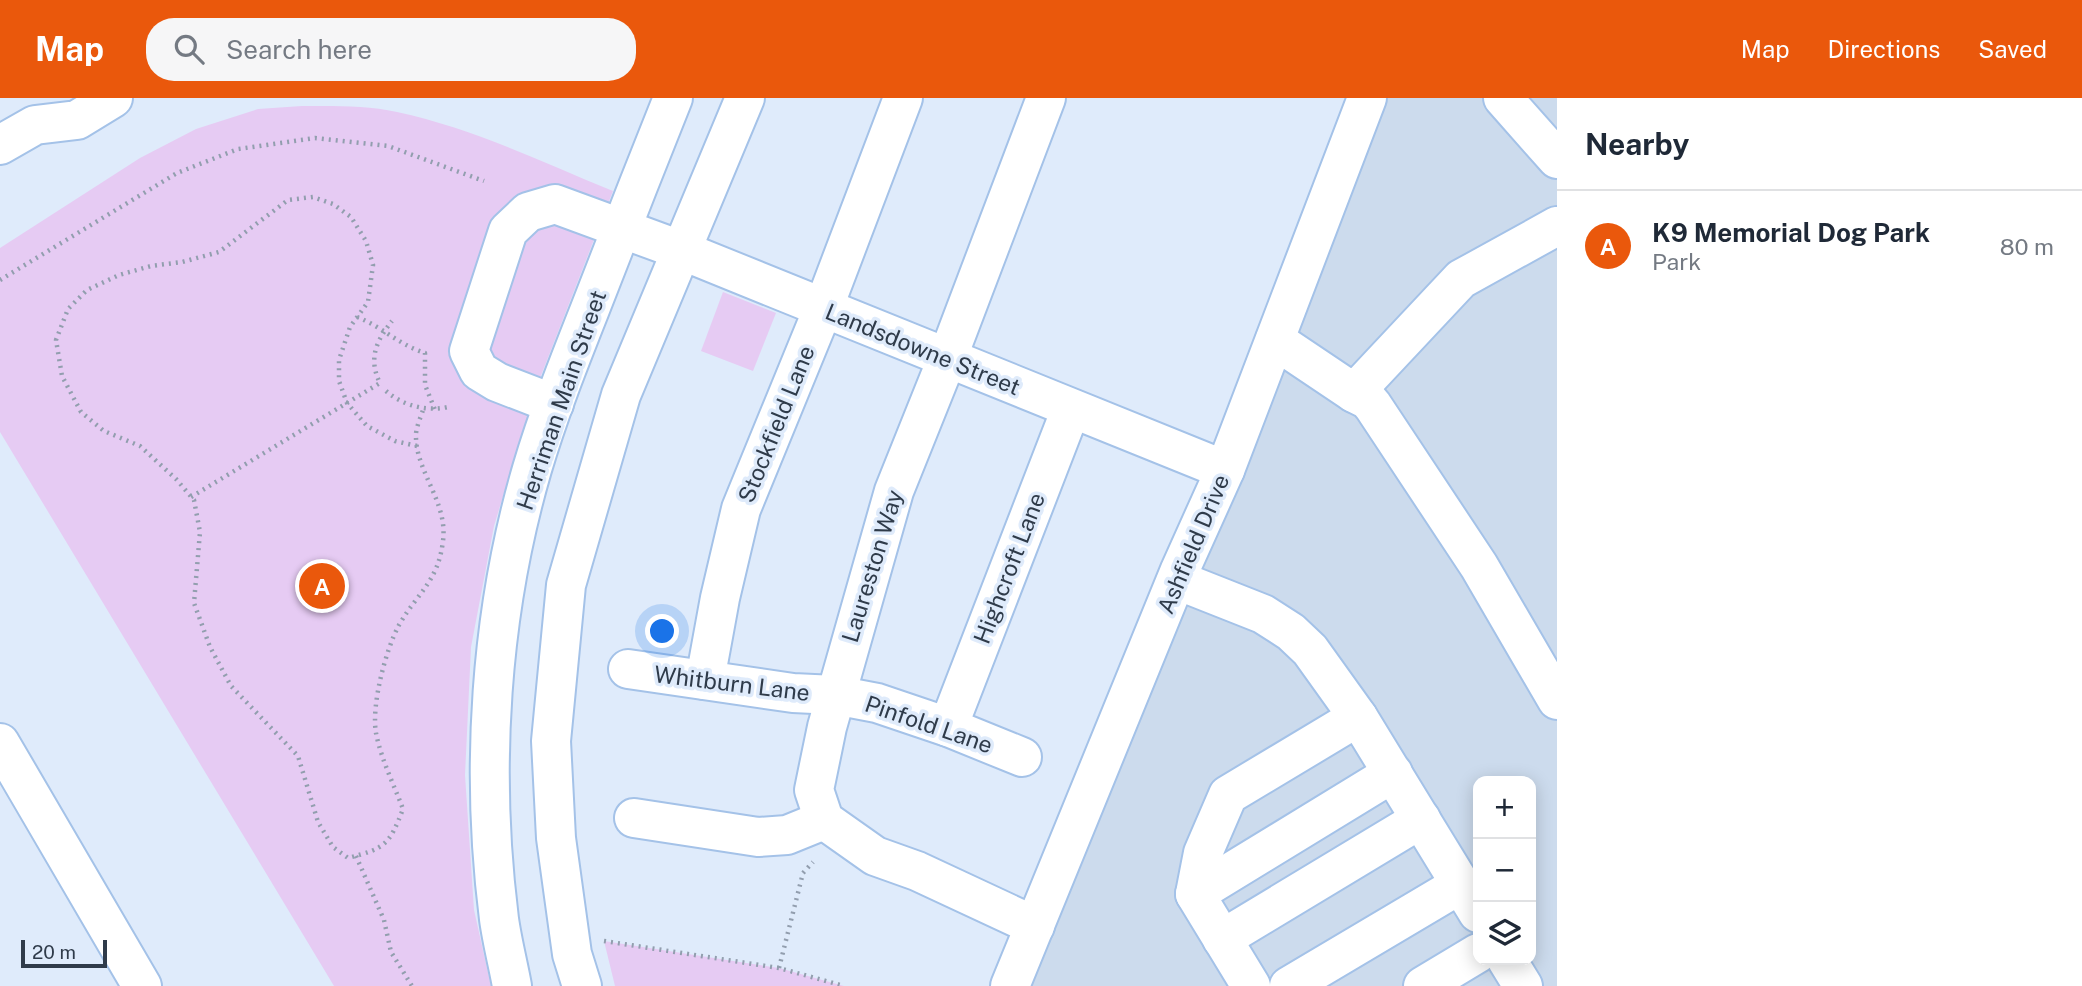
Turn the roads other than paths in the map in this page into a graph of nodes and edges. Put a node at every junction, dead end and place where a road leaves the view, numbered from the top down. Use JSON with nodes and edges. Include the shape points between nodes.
{"nodes":[{"id":1,"x":113,"y":98,"type":"edge"},
{"id":2,"x":673,"y":98,"type":"edge"},
{"id":3,"x":745,"y":98,"type":"edge"},
{"id":4,"x":903,"y":98,"type":"edge"},
{"id":5,"x":1046,"y":98,"type":"edge"},
{"id":6,"x":1367,"y":98,"type":"edge"},
{"id":7,"x":1503,"y":98,"type":"edge"},
{"id":8,"x":0,"y":145,"type":"edge"},
{"id":9,"x":1557,"y":159,"type":"edge"},
{"id":10,"x":1557,"y":226,"type":"edge"},
{"id":11,"x":622,"y":227,"type":"junction"},
{"id":12,"x":683,"y":251,"type":"junction"},
{"id":13,"x":823,"y":309,"type":"junction"},
{"id":14,"x":1275,"y":340,"type":"junction"},
{"id":15,"x":947,"y":359,"type":"junction"},
{"id":16,"x":1354,"y":393,"type":"junction"},
{"id":17,"x":554,"y":404,"type":"junction"},
{"id":18,"x":1071,"y":408,"type":"junction"},
{"id":19,"x":1225,"y":470,"type":"junction"},
{"id":20,"x":1177,"y":580,"type":"junction"},
{"id":21,"x":628,"y":669,"type":"dead end"},
{"id":22,"x":705,"y":680,"type":"junction"},
{"id":23,"x":835,"y":695,"type":"junction"},
{"id":24,"x":1557,"y":700,"type":"edge"},
{"id":25,"x":1358,"y":717,"type":"junction"},
{"id":26,"x":948,"y":727,"type":"junction"},
{"id":27,"x":0,"y":743,"type":"edge"},
{"id":28,"x":1022,"y":757,"type":"dead end"},
{"id":29,"x":1393,"y":773,"type":"junction"},
{"id":30,"x":634,"y":818,"type":"dead end"},
{"id":31,"x":1421,"y":819,"type":"junction"},
{"id":32,"x":824,"y":820,"type":"junction"},
{"id":33,"x":1195,"y":894,"type":"junction"},
{"id":34,"x":1469,"y":899,"type":"edge"},
{"id":35,"x":1035,"y":926,"type":"junction"},
{"id":36,"x":1222,"y":939,"type":"junction"},
{"id":37,"x":1473,"y":956,"type":"edge"},
{"id":38,"x":1510,"y":965,"type":"edge"},
{"id":39,"x":142,"y":986,"type":"edge"},
{"id":40,"x":512,"y":986,"type":"edge"},
{"id":41,"x":582,"y":986,"type":"edge"},
{"id":42,"x":1010,"y":986,"type":"edge"},
{"id":43,"x":1251,"y":986,"type":"edge"},
{"id":44,"x":1289,"y":986,"type":"edge"},
{"id":45,"x":1423,"y":986,"type":"edge"},
{"id":46,"x":1523,"y":986,"type":"edge"}],
"edges":[{"from":1,"to":8,"type":"street","via":[[77,120],[35,125]]},
{"from":2,"to":11,"type":"street","name":"Herriman Main Street"},
{"from":3,"to":12,"type":"street"},
{"from":4,"to":13,"type":"street","name":"Stockfield Lane"},
{"from":5,"to":15,"type":"street","name":"Laureston Way"},
{"from":6,"to":14,"type":"street","name":"Ashfield Drive"},
{"from":7,"to":9,"type":"street"},
{"from":10,"to":16,"type":"street","via":[[1461,279]]},
{"from":11,"to":12,"type":"street","name":"Landsdowne Street"},
{"from":11,"to":17,"type":"street","name":"Herriman Main Street"},
{"from":11,"to":17,"type":"street","name":"Landsdowne Street","via":[[555,204],[528,212],[508,231],[469,351],[479,372]]},
{"from":12,"to":13,"type":"street","name":"Landsdowne Street"},
{"from":12,"to":41,"type":"street","via":[[621,395],[566,585],[551,741],[556,838],[572,954]]},
{"from":13,"to":15,"type":"street","name":"Landsdowne Street"},
{"from":13,"to":22,"type":"street","name":"Stockfield Lane","via":[[741,509]]},
{"from":14,"to":16,"type":"street"},
{"from":14,"to":19,"type":"street","name":"Ashfield Drive"},
{"from":15,"to":18,"type":"street","name":"Landsdowne Street"},
{"from":15,"to":23,"type":"street","name":"Laureston Way","via":[[894,491]]},
{"from":16,"to":24,"type":"street","via":[[1373,406],[1479,566]]},
{"from":17,"to":40,"type":"street","name":"Herriman Main Street","via":[[532,469],[509,566],[494,664],[491,847]]},
{"from":18,"to":19,"type":"street","name":"Landsdowne Street"},
{"from":18,"to":26,"type":"street","name":"Highcroft Lane"},
{"from":19,"to":20,"type":"street","name":"Ashfield Drive"},
{"from":20,"to":25,"type":"street","via":[[1264,614],[1291,632],[1325,668]]},
{"from":20,"to":35,"type":"street","name":"Ashfield Drive"},
{"from":21,"to":22,"type":"street","name":"Whitburn Lane"},
{"from":22,"to":23,"type":"street","name":"Whitburn Lane"},
{"from":23,"to":26,"type":"street","name":"Pinfold Lane","via":[[877,703]]},
{"from":23,"to":32,"type":"street","name":"Laureston Way","via":[[814,790]]},
{"from":25,"to":29,"type":"street"},
{"from":25,"to":33,"type":"street","via":[[1227,795],[1203,853]]},
{"from":26,"to":28,"type":"street","name":"Pinfold Lane"},
{"from":27,"to":39,"type":"street"},
{"from":29,"to":31,"type":"street"},
{"from":29,"to":33,"type":"street"},
{"from":30,"to":32,"type":"street","via":[[758,837],[787,835]]},
{"from":31,"to":34,"type":"street"},
{"from":31,"to":36,"type":"street"},
{"from":32,"to":35,"type":"street","via":[[875,856]]},
{"from":33,"to":36,"type":"street"},
{"from":34,"to":44,"type":"street"},
{"from":35,"to":42,"type":"street","name":"Ashfield Drive"},
{"from":36,"to":43,"type":"street"},
{"from":37,"to":45,"type":"street"},
{"from":38,"to":46,"type":"street"}]}
